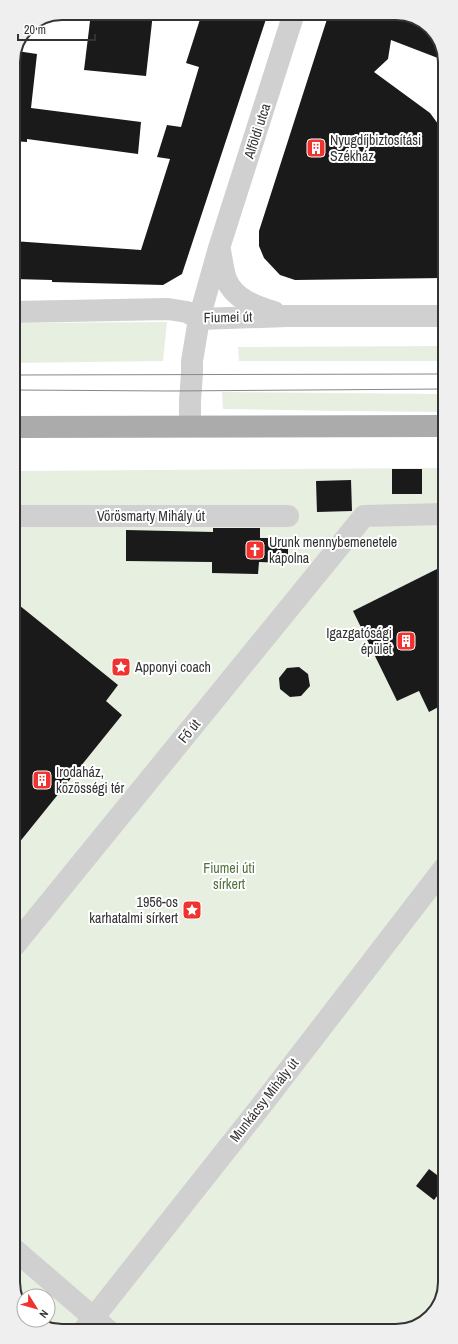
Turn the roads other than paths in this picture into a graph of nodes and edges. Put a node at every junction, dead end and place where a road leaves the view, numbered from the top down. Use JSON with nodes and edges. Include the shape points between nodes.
{"nodes":[{"id":1,"x":292,"y":20,"type":"edge"},
{"id":2,"x":219,"y":248,"type":"junction"},
{"id":3,"x":20,"y":312,"type":"edge"},
{"id":4,"x":287,"y":316,"type":"junction"},
{"id":5,"x":438,"y":316,"type":"edge"},
{"id":6,"x":199,"y":319,"type":"junction"},
{"id":7,"x":20,"y":426,"type":"edge"},
{"id":8,"x":190,"y":426,"type":"junction"},
{"id":9,"x":438,"y":426,"type":"edge"},
{"id":10,"x":438,"y":514,"type":"edge"},
{"id":11,"x":20,"y":516,"type":"edge"},
{"id":12,"x":288,"y":516,"type":"dead end"},
{"id":13,"x":438,"y":876,"type":"edge"},
{"id":14,"x":20,"y":939,"type":"edge"},
{"id":15,"x":20,"y":1255,"type":"edge"},
{"id":16,"x":93,"y":1324,"type":"edge"},
{"id":17,"x":97,"y":1324,"type":"edge"}],
"edges":[{"from":1,"to":2,"type":"street","name":"Alföldi utca"},
{"from":2,"to":4,"type":"street","via":[[226,279],[234,291],[244,300],[260,308]]},
{"from":2,"to":6,"type":"street","name":"Alföldi utca"},
{"from":3,"to":6,"type":"street","name":"Fiumei út","via":[[168,309],[187,312]]},
{"from":4,"to":5,"type":"street","name":"Fiumei út"},
{"from":4,"to":6,"type":"street","name":"Fiumei út"},
{"from":6,"to":8,"type":"street","name":"Alföldi utca","via":[[192,361]]},
{"from":7,"to":8,"type":"main road"},
{"from":8,"to":9,"type":"main road"},
{"from":10,"to":14,"type":"street","name":"Fő út","via":[[364,516]]},
{"from":11,"to":12,"type":"street","name":"Vörösmarty Mihály út"},
{"from":13,"to":17,"type":"street","name":"Munkácsy Mihály út"},
{"from":15,"to":16,"type":"street"}]}
